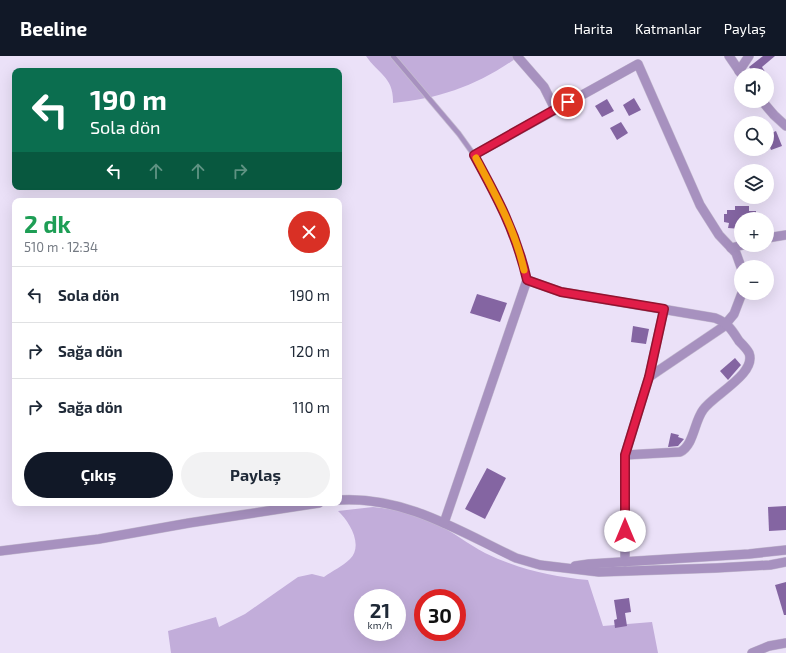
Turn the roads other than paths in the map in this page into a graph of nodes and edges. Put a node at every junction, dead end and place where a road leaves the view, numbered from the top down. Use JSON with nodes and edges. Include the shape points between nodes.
{"nodes":[{"id":1,"x":393,"y":56,"type":"edge"},
{"id":2,"x":517,"y":56,"type":"edge"},
{"id":3,"x":729,"y":56,"type":"edge"},
{"id":4,"x":749,"y":56,"type":"edge"},
{"id":5,"x":737,"y":68,"type":"edge"},
{"id":6,"x":743,"y":68,"type":"edge"},
{"id":7,"x":768,"y":108,"type":"edge"},
{"id":8,"x":555,"y":110,"type":"junction"},
{"id":9,"x":786,"y":126,"type":"edge"},
{"id":10,"x":474,"y":155,"type":"junction"},
{"id":11,"x":786,"y":235,"type":"edge"},
{"id":12,"x":774,"y":237,"type":"edge"},
{"id":13,"x":734,"y":247,"type":"edge"},
{"id":14,"x":731,"y":248,"type":"junction"},
{"id":15,"x":739,"y":260,"type":"edge"},
{"id":16,"x":527,"y":280,"type":"junction"},
{"id":17,"x":740,"y":300,"type":"edge"},
{"id":18,"x":664,"y":309,"type":"junction"},
{"id":19,"x":726,"y":324,"type":"junction"},
{"id":20,"x":649,"y":377,"type":"junction"},
{"id":21,"x":625,"y":455,"type":"junction"},
{"id":22,"x":342,"y":500,"type":"edge"},
{"id":23,"x":300,"y":506,"type":"edge"},
{"id":24,"x":444,"y":524,"type":"junction"},
{"id":25,"x":786,"y":550,"type":"edge"},
{"id":26,"x":0,"y":551,"type":"edge"},
{"id":27,"x":625,"y":562,"type":"junction"},
{"id":28,"x":786,"y":562,"type":"edge"},
{"id":29,"x":565,"y":568,"type":"junction"},
{"id":30,"x":786,"y":643,"type":"edge"},
{"id":31,"x":752,"y":653,"type":"edge"}],
"edges":[{"from":1,"to":10,"type":"lane"},
{"from":2,"to":8,"type":"street","via":[[544,87]]},
{"from":3,"to":5,"type":"street"},
{"from":4,"to":6,"type":"street"},
{"from":7,"to":9,"type":"street"},
{"from":8,"to":10,"type":"street"},
{"from":8,"to":14,"type":"street","via":[[638,64],[700,205]]},
{"from":10,"to":16,"type":"lane","via":[[511,227]]},
{"from":11,"to":12,"type":"street"},
{"from":13,"to":14,"type":"street"},
{"from":14,"to":15,"type":"street"},
{"from":16,"to":18,"type":"street","via":[[561,292]]},
{"from":16,"to":24,"type":"street"},
{"from":17,"to":19,"type":"street"},
{"from":18,"to":19,"type":"street","via":[[711,317]]},
{"from":18,"to":20,"type":"street"},
{"from":19,"to":20,"type":"street"},
{"from":19,"to":21,"type":"street","via":[[749,353],[742,376],[703,410],[684,450]]},
{"from":20,"to":21,"type":"street"},
{"from":21,"to":27,"type":"street"},
{"from":22,"to":24,"type":"street","via":[[395,504],[418,511]]},
{"from":23,"to":26,"type":"street","via":[[99,539]]},
{"from":24,"to":29,"type":"street","via":[[516,558],[540,565]]},
{"from":25,"to":27,"type":"street"},
{"from":27,"to":29,"type":"street"},
{"from":28,"to":29,"type":"street","via":[[723,568],[599,572]]},
{"from":30,"to":31,"type":"street"}]}
